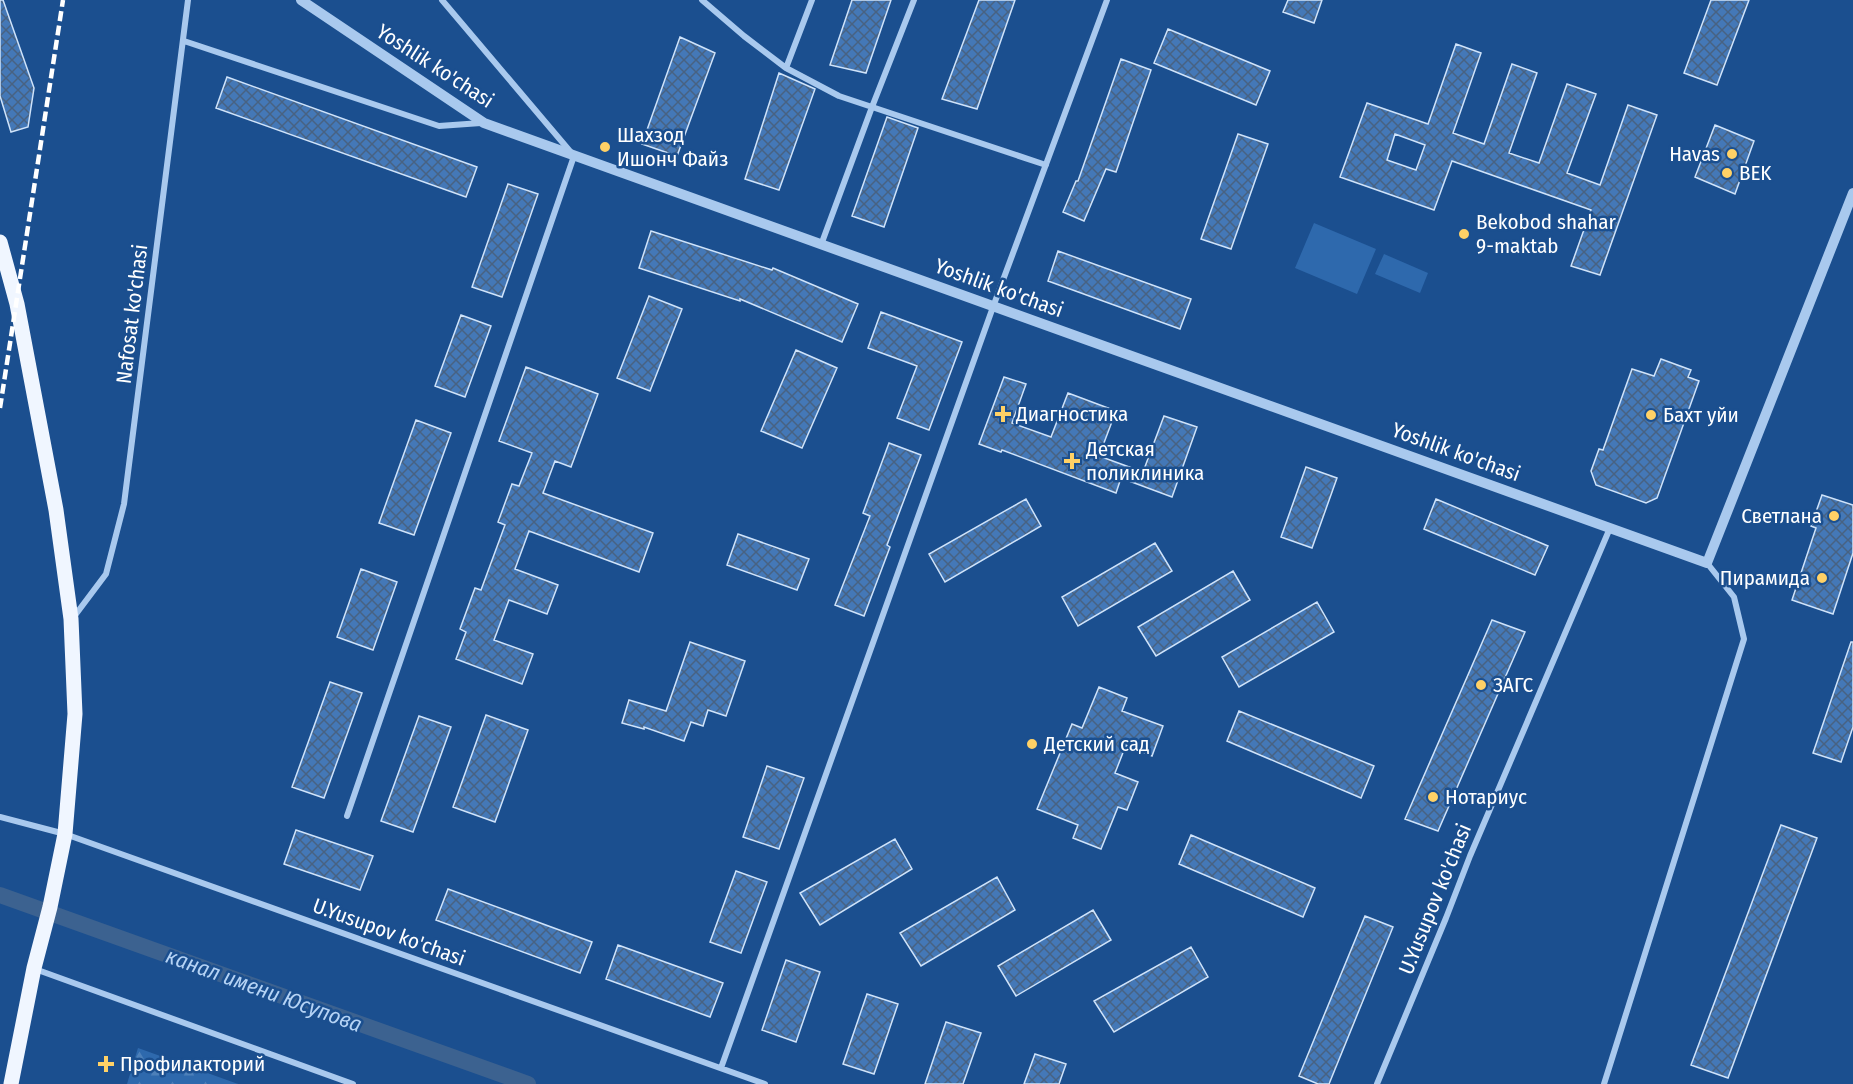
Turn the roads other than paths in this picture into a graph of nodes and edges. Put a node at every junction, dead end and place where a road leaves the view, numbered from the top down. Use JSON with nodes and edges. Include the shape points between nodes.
{"nodes":[{"id":1,"x":188,"y":0,"type":"edge"},
{"id":2,"x":301,"y":0,"type":"edge"},
{"id":3,"x":442,"y":0,"type":"edge"},
{"id":4,"x":703,"y":0,"type":"edge"},
{"id":5,"x":812,"y":0,"type":"edge"},
{"id":6,"x":914,"y":0,"type":"edge"},
{"id":7,"x":1107,"y":0,"type":"edge"},
{"id":8,"x":184,"y":42,"type":"junction"},
{"id":9,"x":786,"y":68,"type":"junction"},
{"id":10,"x":872,"y":107,"type":"junction"},
{"id":11,"x":484,"y":123,"type":"junction"},
{"id":12,"x":574,"y":156,"type":"junction"},
{"id":13,"x":1046,"y":165,"type":"junction"},
{"id":14,"x":1853,"y":193,"type":"edge"},
{"id":15,"x":0,"y":242,"type":"edge"},
{"id":16,"x":821,"y":245,"type":"junction"},
{"id":17,"x":993,"y":307,"type":"junction"},
{"id":18,"x":1610,"y":528,"type":"junction"},
{"id":19,"x":1707,"y":563,"type":"junction"},
{"id":20,"x":72,"y":619,"type":"junction"},
{"id":21,"x":347,"y":816,"type":"dead end"},
{"id":22,"x":0,"y":817,"type":"edge"},
{"id":23,"x":65,"y":834,"type":"junction"},
{"id":24,"x":34,"y":968,"type":"junction"},
{"id":25,"x":721,"y":1068,"type":"junction"},
{"id":26,"x":11,"y":1084,"type":"edge"},
{"id":27,"x":353,"y":1084,"type":"edge"},
{"id":28,"x":765,"y":1084,"type":"edge"},
{"id":29,"x":1377,"y":1084,"type":"edge"},
{"id":30,"x":1604,"y":1084,"type":"edge"}],
"edges":[{"from":1,"to":8,"type":"street","name":"Nafosat ko'chasi"},
{"from":2,"to":11,"type":"street","name":"Yoshlik ko'chasi"},
{"from":3,"to":12,"type":"street"},
{"from":4,"to":9,"type":"street"},
{"from":5,"to":9,"type":"street"},
{"from":6,"to":10,"type":"street"},
{"from":7,"to":13,"type":"street"},
{"from":8,"to":11,"type":"street","via":[[439,126]]},
{"from":8,"to":20,"type":"street","name":"Nafosat ko'chasi","via":[[124,504],[106,574]]},
{"from":9,"to":10,"type":"street","via":[[839,96]]},
{"from":10,"to":13,"type":"street"},
{"from":10,"to":16,"type":"street"},
{"from":11,"to":12,"type":"street","name":"Yoshlik ko'chasi"},
{"from":12,"to":16,"type":"street","name":"Yoshlik ko'chasi"},
{"from":12,"to":21,"type":"street"},
{"from":13,"to":17,"type":"street"},
{"from":14,"to":19,"type":"street"},
{"from":15,"to":20,"type":"main road","via":[[17,304],[57,510]]},
{"from":16,"to":17,"type":"street","name":"Yoshlik ko'chasi"},
{"from":17,"to":18,"type":"street","name":"Yoshlik ko'chasi"},
{"from":17,"to":25,"type":"street"},
{"from":18,"to":19,"type":"street","name":"Yoshlik ko'chasi"},
{"from":18,"to":29,"type":"street","name":"U.Yusupov ko'chasi"},
{"from":19,"to":30,"type":"street","via":[[1734,597],[1744,639]]},
{"from":20,"to":23,"type":"main road","via":[[75,714]]},
{"from":22,"to":23,"type":"street","name":"U.Yusupov ko'chasi"},
{"from":23,"to":24,"type":"main road"},
{"from":23,"to":25,"type":"street","name":"U.Yusupov ko'chasi"},
{"from":24,"to":26,"type":"main road"},
{"from":24,"to":27,"type":"street"},
{"from":25,"to":28,"type":"street","name":"U.Yusupov ko'chasi"}]}
